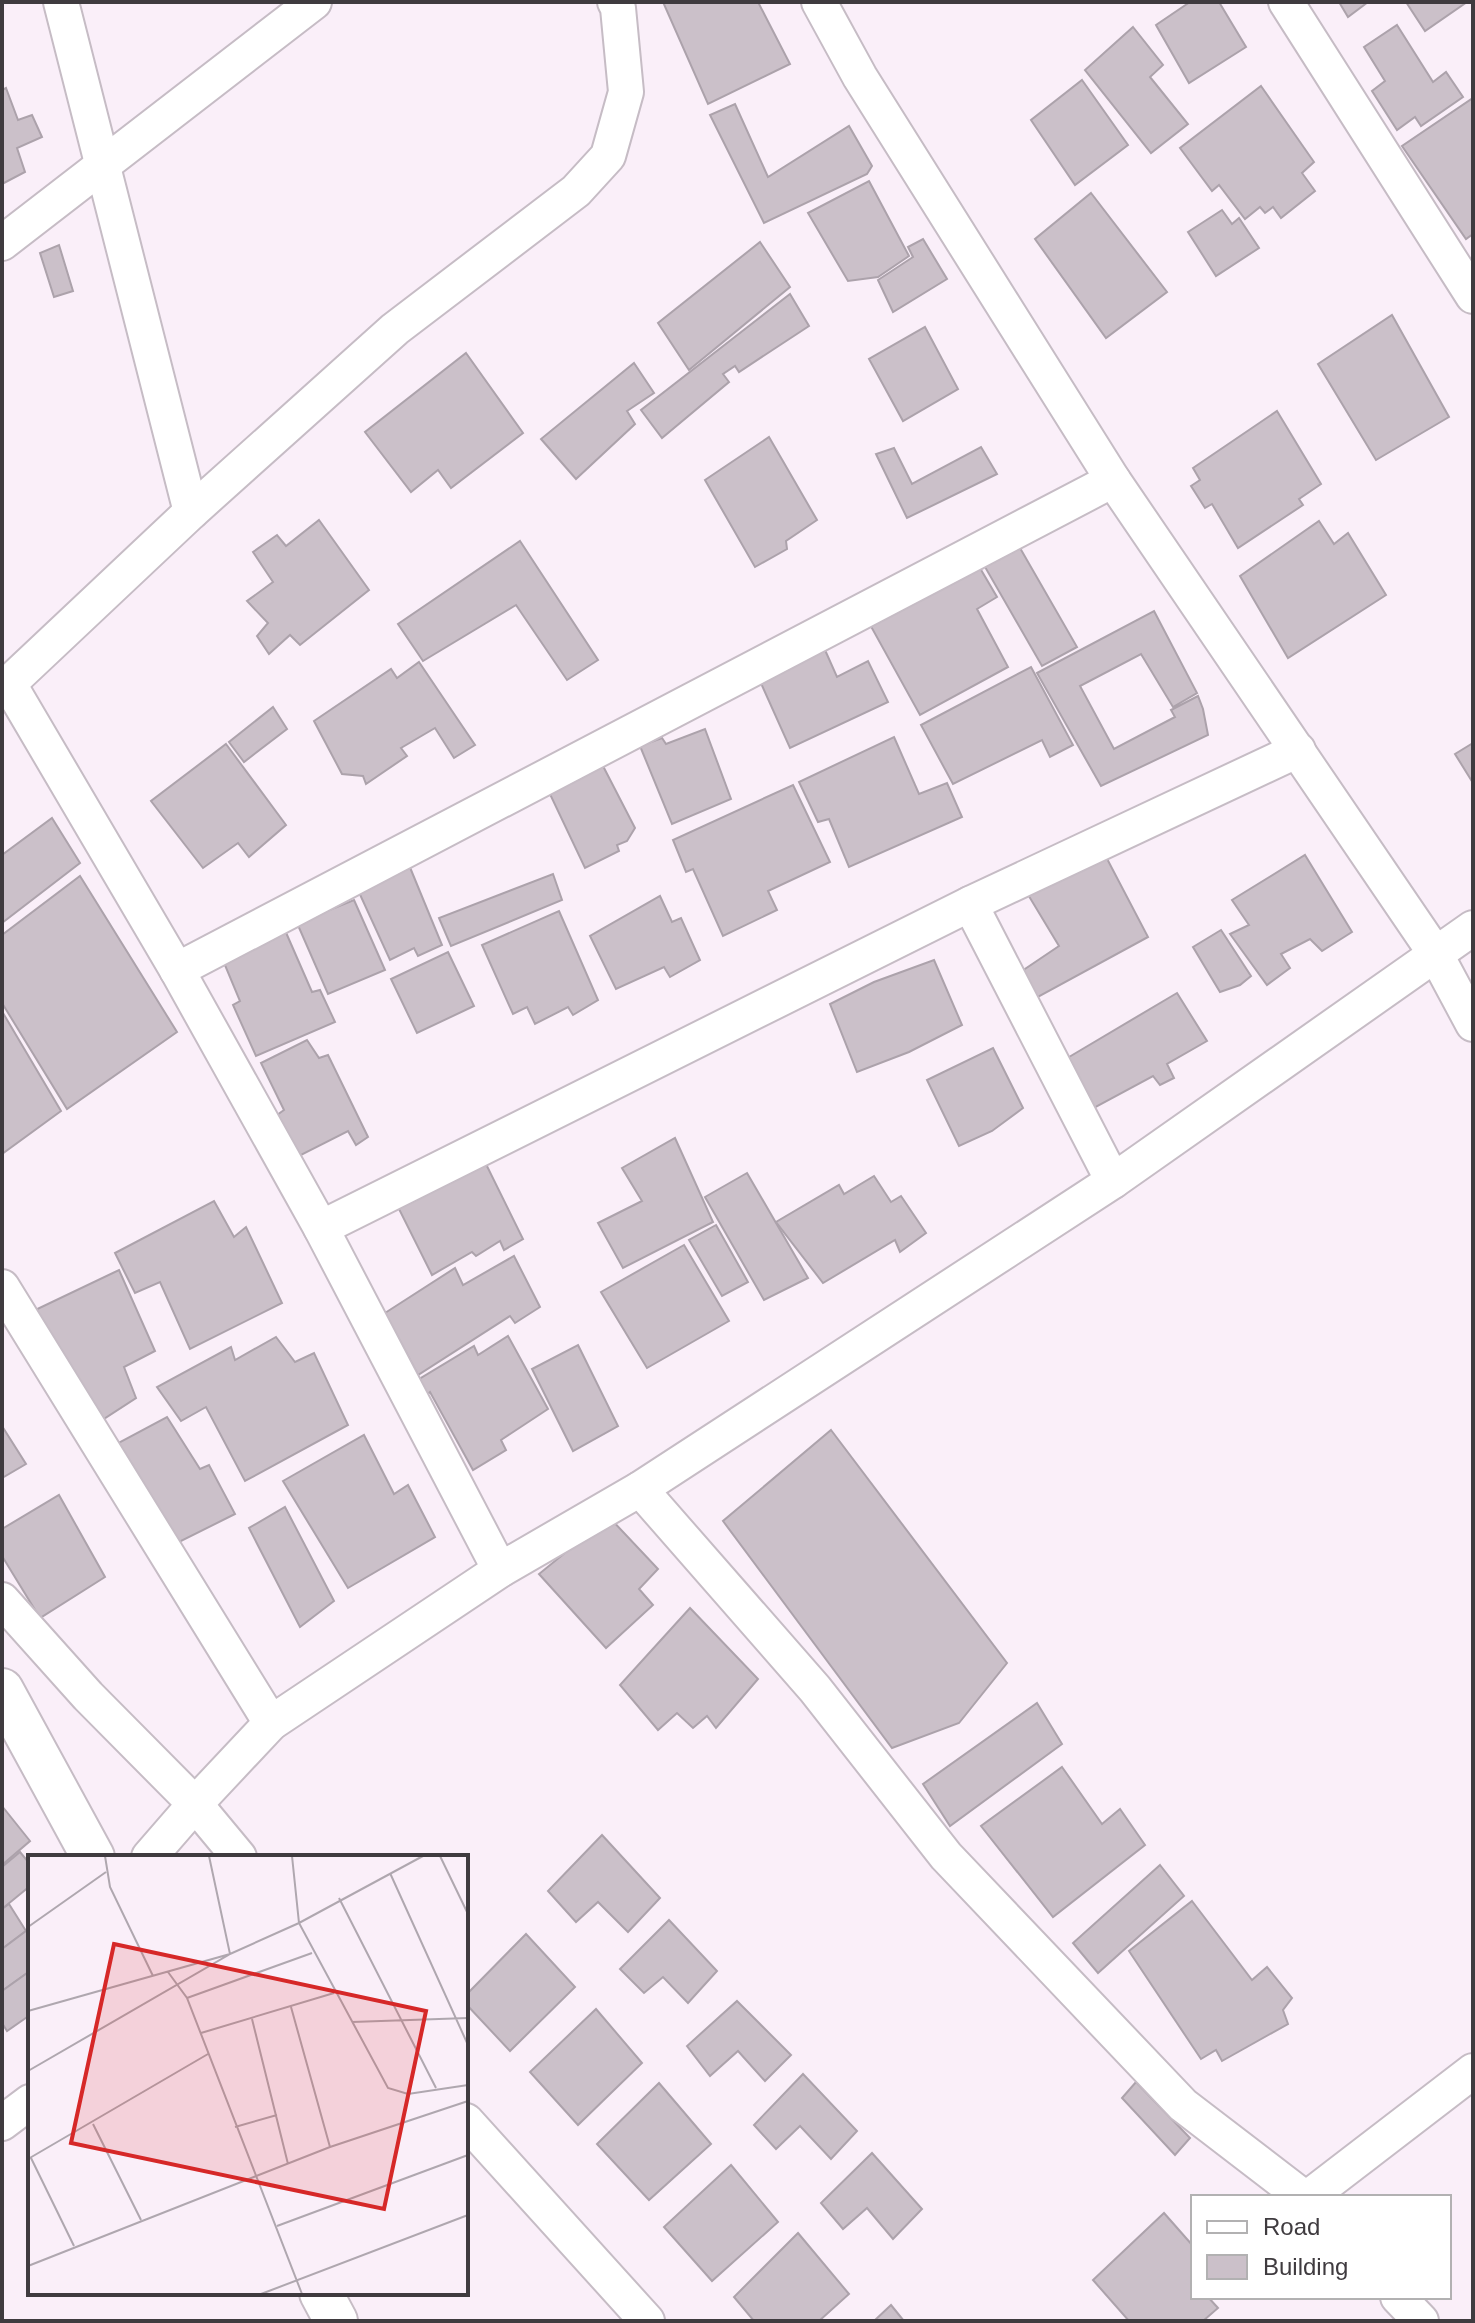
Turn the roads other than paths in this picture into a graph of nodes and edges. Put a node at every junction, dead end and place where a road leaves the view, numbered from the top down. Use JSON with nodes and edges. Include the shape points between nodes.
{"nodes":[{"id":1,"x":61,"y":2,"type":"edge"},
{"id":2,"x":314,"y":2,"type":"edge"},
{"id":3,"x":615,"y":2,"type":"edge"},
{"id":4,"x":819,"y":2,"type":"edge"},
{"id":5,"x":1286,"y":2,"type":"edge"},
{"id":6,"x":103,"y":166,"type":"junction"},
{"id":7,"x":2,"y":243,"type":"edge"},
{"id":8,"x":1473,"y":296,"type":"edge"},
{"id":9,"x":1113,"y":480,"type":"junction"},
{"id":10,"x":191,"y":512,"type":"junction"},
{"id":11,"x":6,"y":687,"type":"edge"},
{"id":12,"x":1298,"y":750,"type":"junction"},
{"id":13,"x":970,"y":904,"type":"junction"},
{"id":14,"x":1473,"y":928,"type":"edge"},
{"id":15,"x":1435,"y":953,"type":"junction"},
{"id":16,"x":177,"y":970,"type":"junction"},
{"id":17,"x":1473,"y":1024,"type":"edge"},
{"id":18,"x":1113,"y":1181,"type":"junction"},
{"id":19,"x":321,"y":1228,"type":"junction"},
{"id":20,"x":2,"y":1287,"type":"edge"},
{"id":21,"x":640,"y":1489,"type":"junction"},
{"id":22,"x":500,"y":1570,"type":"junction"},
{"id":23,"x":2,"y":1600,"type":"edge"},
{"id":24,"x":2,"y":1690,"type":"edge"},
{"id":25,"x":271,"y":1723,"type":"junction"},
{"id":26,"x":195,"y":1804,"type":"junction"},
{"id":27,"x":92,"y":1855,"type":"edge"},
{"id":28,"x":151,"y":1855,"type":"edge"},
{"id":29,"x":237,"y":1855,"type":"edge"},
{"id":30,"x":1473,"y":2071,"type":"edge"},
{"id":31,"x":28,"y":2104,"type":"edge"},
{"id":32,"x":2,"y":2123,"type":"edge"},
{"id":33,"x":468,"y":2123,"type":"edge"},
{"id":34,"x":1303,"y":2195,"type":"edge"},
{"id":35,"x":1309,"y":2195,"type":"edge"},
{"id":36,"x":322,"y":2295,"type":"edge"},
{"id":37,"x":1400,"y":2299,"type":"edge"},
{"id":38,"x":336,"y":2321,"type":"edge"},
{"id":39,"x":647,"y":2321,"type":"edge"},
{"id":40,"x":1421,"y":2321,"type":"edge"}],
"edges":[{"from":1,"to":6,"type":"street"},
{"from":2,"to":6,"type":"street"},
{"from":3,"to":10,"type":"street","via":[[626,92],[608,156],[576,191],[395,329]]},
{"from":4,"to":9,"type":"street","via":[[860,77]]},
{"from":5,"to":8,"type":"street"},
{"from":6,"to":7,"type":"street"},
{"from":6,"to":10,"type":"street"},
{"from":9,"to":12,"type":"street"},
{"from":9,"to":16,"type":"street"},
{"from":10,"to":11,"type":"street"},
{"from":11,"to":16,"type":"street"},
{"from":12,"to":13,"type":"street"},
{"from":12,"to":15,"type":"street"},
{"from":13,"to":18,"type":"street"},
{"from":13,"to":19,"type":"street"},
{"from":14,"to":15,"type":"street"},
{"from":15,"to":17,"type":"street"},
{"from":15,"to":18,"type":"street"},
{"from":16,"to":19,"type":"street"},
{"from":18,"to":21,"type":"street"},
{"from":19,"to":22,"type":"street"},
{"from":20,"to":25,"type":"street"},
{"from":21,"to":22,"type":"street"},
{"from":21,"to":34,"type":"street","via":[[815,1689],[946,1856],[1183,2105]]},
{"from":22,"to":25,"type":"street"},
{"from":23,"to":26,"type":"street"},
{"from":24,"to":27,"type":"street"},
{"from":25,"to":26,"type":"street"},
{"from":26,"to":28,"type":"street"},
{"from":26,"to":29,"type":"street"},
{"from":30,"to":35,"type":"street"},
{"from":31,"to":32,"type":"street"},
{"from":33,"to":39,"type":"street"},
{"from":36,"to":38,"type":"street"},
{"from":37,"to":40,"type":"street"}]}
